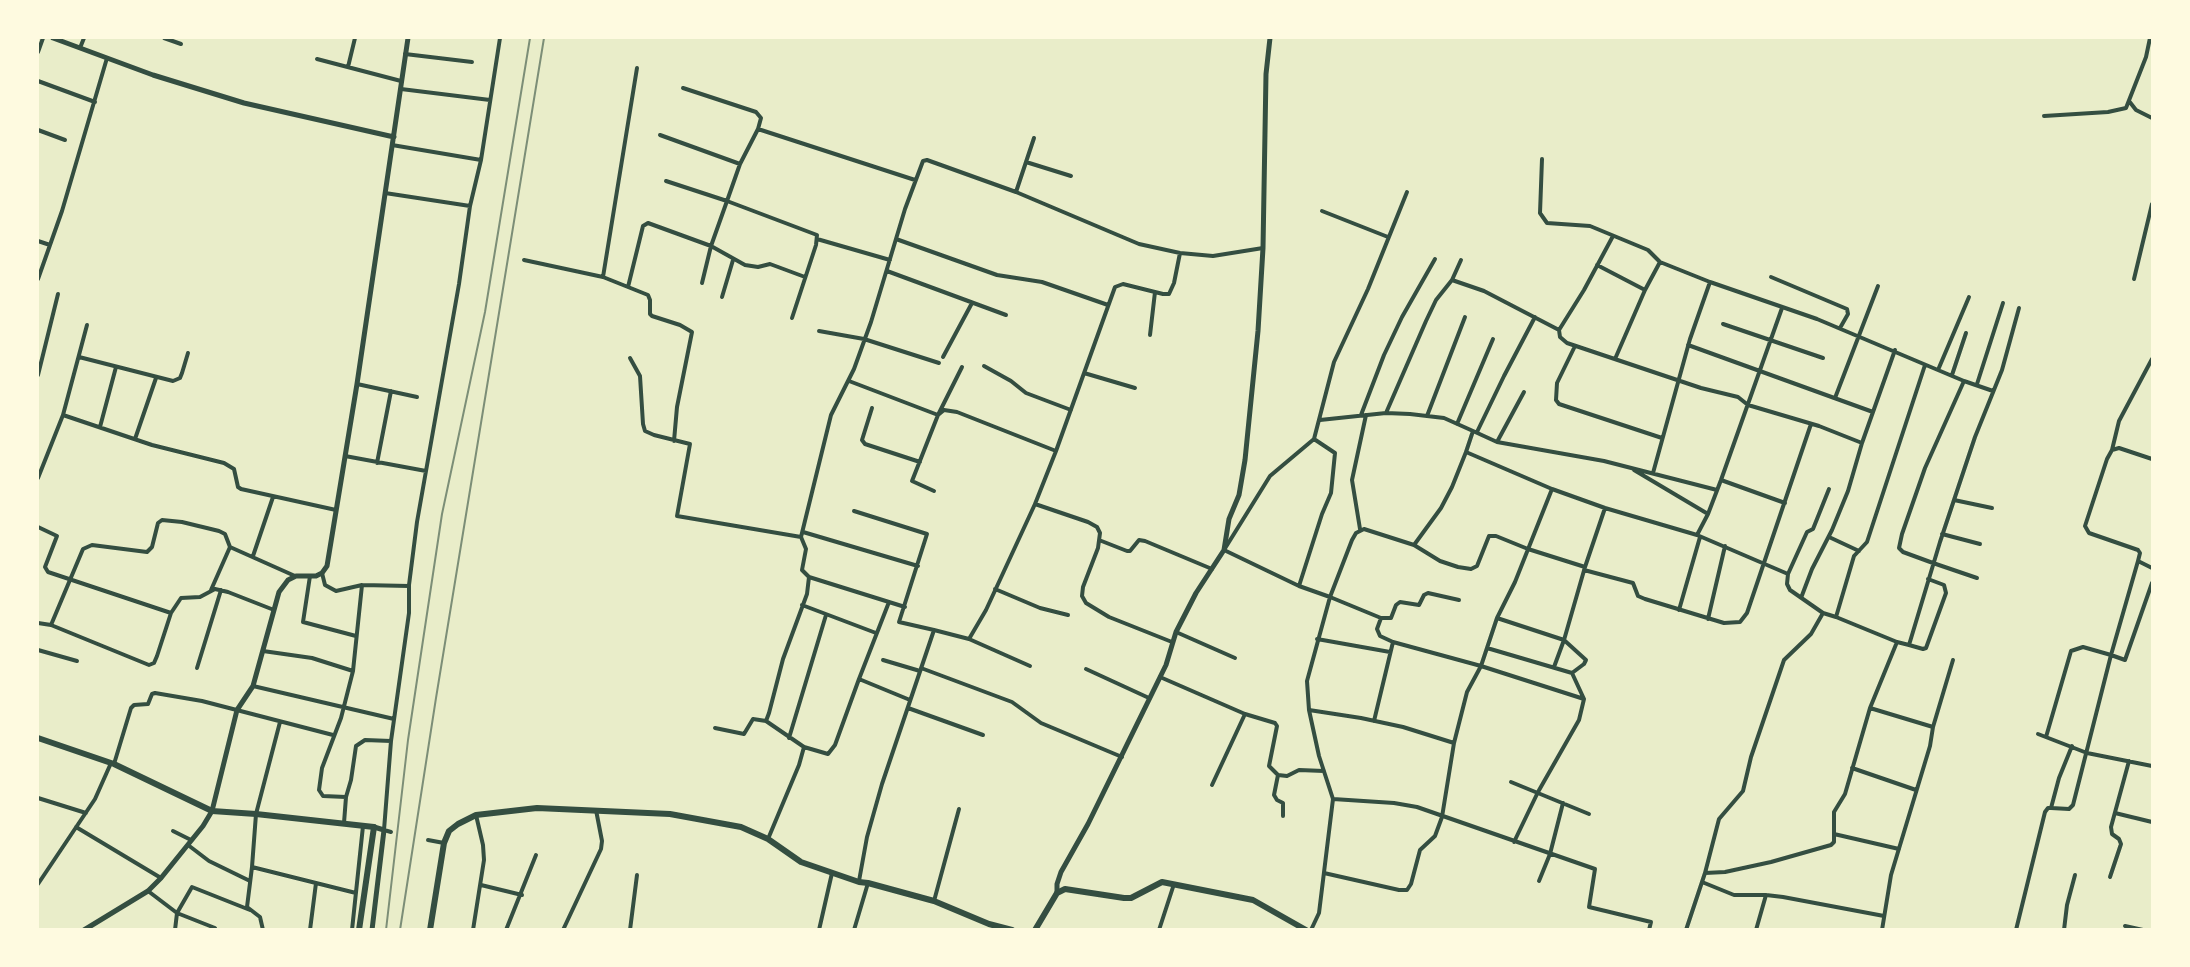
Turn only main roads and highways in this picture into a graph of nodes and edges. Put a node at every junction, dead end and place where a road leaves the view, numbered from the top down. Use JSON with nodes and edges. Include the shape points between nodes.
{"nodes":[{"id":1,"x":38,"y":738,"type":"edge"},
{"id":2,"x":988,"y":927,"type":"edge"},
{"id":3,"x":359,"y":930,"type":"edge"},
{"id":4,"x":430,"y":930,"type":"edge"},
{"id":5,"x":1012,"y":930,"type":"edge"},
{"id":6,"x":1035,"y":930,"type":"edge"},
{"id":7,"x":1306,"y":930,"type":"edge"}],
"edges":[{"from":1,"to":3,"type":"main road","via":[[112,764],[212,812],[374,827]]},
{"from":2,"to":4,"type":"main road","via":[[934,901],[801,862],[768,839],[741,827],[670,814],[537,808],[476,815],[449,831]]},
{"from":2,"to":5,"type":"main road"},
{"from":6,"to":7,"type":"main road","via":[[1057,893],[1065,889],[1131,898],[1162,882],[1253,900]]}]}
